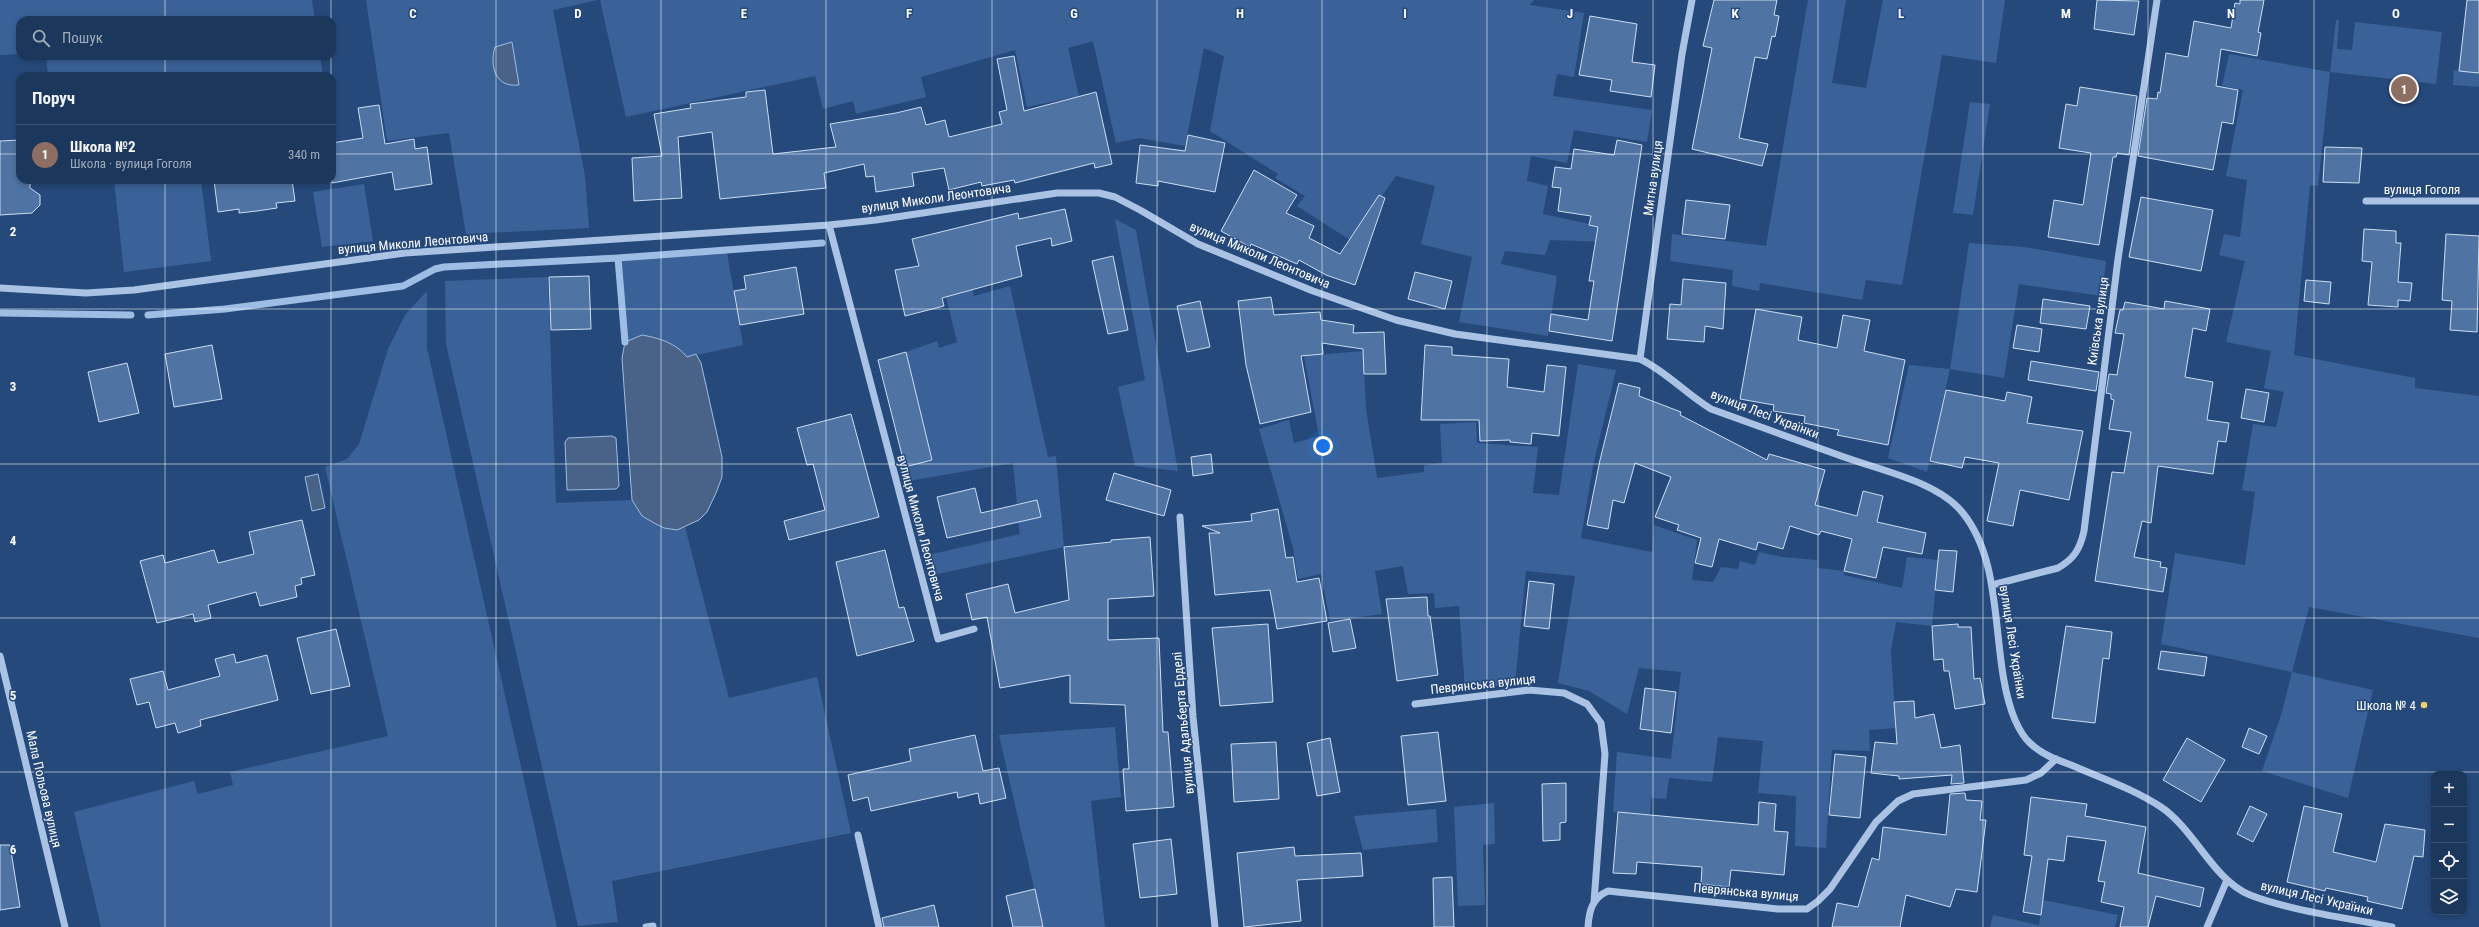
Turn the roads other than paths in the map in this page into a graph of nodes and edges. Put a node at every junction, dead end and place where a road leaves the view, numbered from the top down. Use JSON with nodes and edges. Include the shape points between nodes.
{"nodes":[{"id":1,"x":1692,"y":0,"type":"edge"},
{"id":2,"x":2157,"y":0,"type":"edge"},
{"id":3,"x":2366,"y":201,"type":"dead end"},
{"id":4,"x":2479,"y":202,"type":"edge"},
{"id":5,"x":829,"y":225,"type":"junction"},
{"id":6,"x":0,"y":288,"type":"edge"},
{"id":7,"x":1640,"y":359,"type":"junction"},
{"id":8,"x":1180,"y":517,"type":"dead end"},
{"id":9,"x":1992,"y":584,"type":"junction"},
{"id":10,"x":974,"y":629,"type":"dead end"},
{"id":11,"x":0,"y":656,"type":"edge"},
{"id":12,"x":1415,"y":704,"type":"dead end"},
{"id":13,"x":2056,"y":759,"type":"junction"},
{"id":14,"x":858,"y":835,"type":"dead end"},
{"id":15,"x":2227,"y":880,"type":"junction"},
{"id":16,"x":1594,"y":902,"type":"junction"},
{"id":17,"x":65,"y":927,"type":"edge"},
{"id":18,"x":879,"y":927,"type":"edge"},
{"id":19,"x":1214,"y":927,"type":"edge"},
{"id":20,"x":1588,"y":927,"type":"edge"},
{"id":21,"x":2206,"y":927,"type":"edge"},
{"id":22,"x":2392,"y":927,"type":"edge"}],
"edges":[{"from":1,"to":7,"type":"street","name":"Митна вулиця","via":[[1682,54]]},
{"from":2,"to":9,"type":"street","name":"Київська вулиця","via":[[2118,259],[2080,547],[2067,563],[2058,568]]},
{"from":3,"to":4,"type":"street","name":"вулиця Гоголя"},
{"from":5,"to":6,"type":"street","name":"вулиця Миколи Леонтовича","via":[[406,253],[134,290],[86,293]]},
{"from":5,"to":7,"type":"street","name":"вулиця Миколи Леонтовича","via":[[1057,192],[1099,193],[1115,197],[1198,244],[1313,291],[1389,317],[1455,334]]},
{"from":5,"to":10,"type":"street","name":"вулиця Миколи Леонтовича","via":[[938,638]]},
{"from":7,"to":9,"type":"street","name":"вулиця Лесі Українки","via":[[1654,366],[1689,395],[1711,409],[1900,477],[1946,497],[1972,526]]},
{"from":8,"to":19,"type":"street","name":"вулиця Адальберта Ерделі","via":[[1192,717]]},
{"from":9,"to":13,"type":"street","name":"вулиця Лесі Українки","via":[[2004,676],[2014,716],[2020,732],[2031,744]]},
{"from":11,"to":17,"type":"street","name":"Мала Польова вулиця"},
{"from":12,"to":16,"type":"street","name":"Певрянська вулиця","via":[[1535,690],[1564,693],[1587,704],[1601,723],[1605,754]]},
{"from":13,"to":15,"type":"street","name":"вулиця Лесі Українки","via":[[2160,806],[2174,816]]},
{"from":13,"to":16,"type":"street","name":"Певрянська вулиця","via":[[2041,773],[2026,780],[1914,794],[1898,801],[1876,822],[1830,889],[1806,909],[1778,910],[1608,891],[1600,894]]},
{"from":14,"to":18,"type":"street"},
{"from":15,"to":21,"type":"street"},
{"from":15,"to":22,"type":"street","name":"вулиця Лесі Українки","via":[[2248,894],[2275,903]]},
{"from":16,"to":20,"type":"street","name":"Певрянська вулиця"}]}
